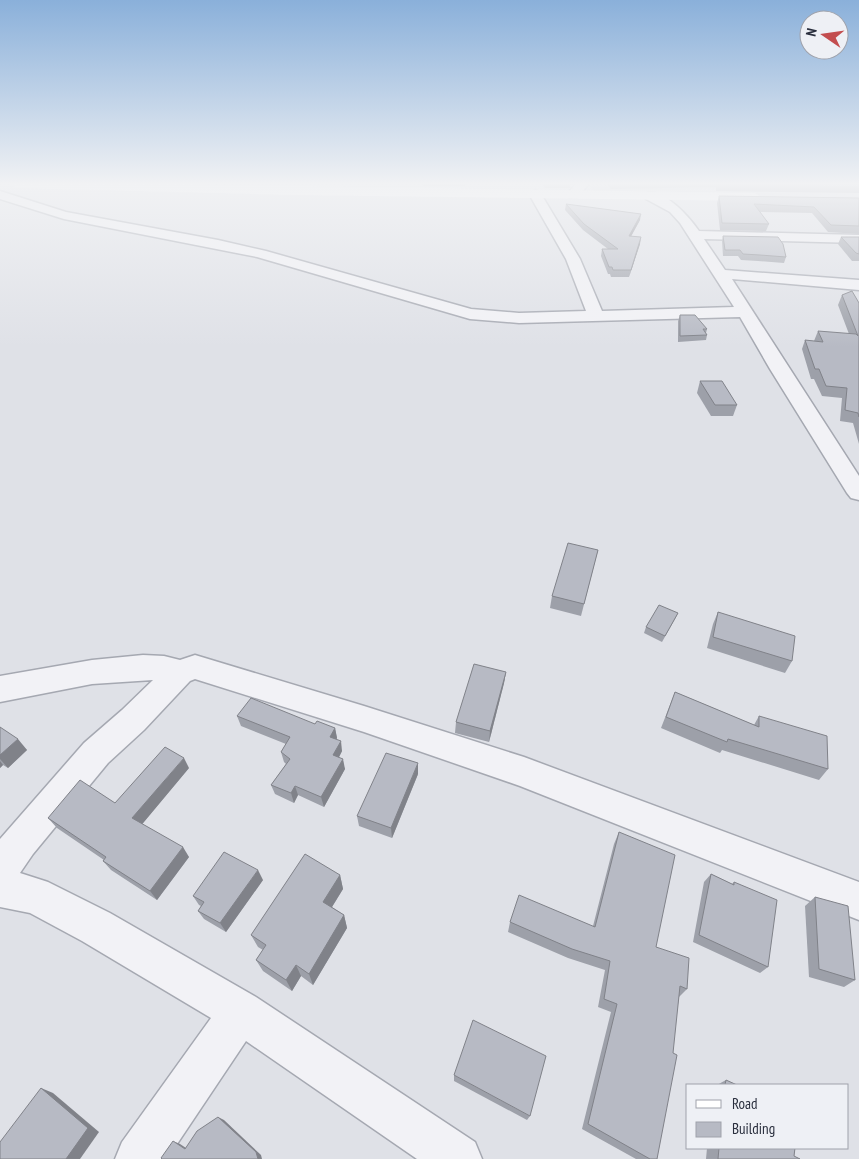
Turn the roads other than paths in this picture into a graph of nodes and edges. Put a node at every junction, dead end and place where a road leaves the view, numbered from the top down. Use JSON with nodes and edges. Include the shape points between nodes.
{"nodes":[{"id":1,"x":187,"y":238,"type":"edge"},
{"id":2,"x":560,"y":238,"type":"edge"},
{"id":3,"x":695,"y":238,"type":"edge"},
{"id":4,"x":821,"y":238,"type":"edge"},
{"id":5,"x":859,"y":239,"type":"edge"},
{"id":6,"x":721,"y":274,"type":"junction"},
{"id":7,"x":859,"y":284,"type":"edge"},
{"id":8,"x":746,"y":312,"type":"junction"},
{"id":9,"x":596,"y":317,"type":"junction"},
{"id":10,"x":859,"y":493,"type":"edge"},
{"id":11,"x":180,"y":672,"type":"junction"},
{"id":12,"x":0,"y":689,"type":"edge"},
{"id":13,"x":0,"y":870,"type":"edge"},
{"id":14,"x":0,"y":888,"type":"edge"},
{"id":15,"x":859,"y":901,"type":"edge"},
{"id":16,"x":241,"y":1012,"type":"junction"},
{"id":17,"x":139,"y":1159,"type":"edge"},
{"id":18,"x":458,"y":1159,"type":"edge"}],
"edges":[{"from":1,"to":9,"type":"street","via":[[261,254],[470,314],[503,318]]},
{"from":2,"to":9,"type":"street","via":[[579,271]]},
{"from":3,"to":6,"type":"street"},
{"from":4,"to":5,"type":"street"},
{"from":6,"to":7,"type":"street","via":[[762,274]]},
{"from":6,"to":8,"type":"street"},
{"from":8,"to":9,"type":"street"},
{"from":8,"to":10,"type":"street"},
{"from":11,"to":12,"type":"street","via":[[155,666]]},
{"from":11,"to":13,"type":"street","via":[[65,787]]},
{"from":11,"to":15,"type":"street","via":[[204,668],[524,772]]},
{"from":14,"to":16,"type":"street","via":[[36,895]]},
{"from":16,"to":17,"type":"street"},
{"from":16,"to":18,"type":"street"}]}
